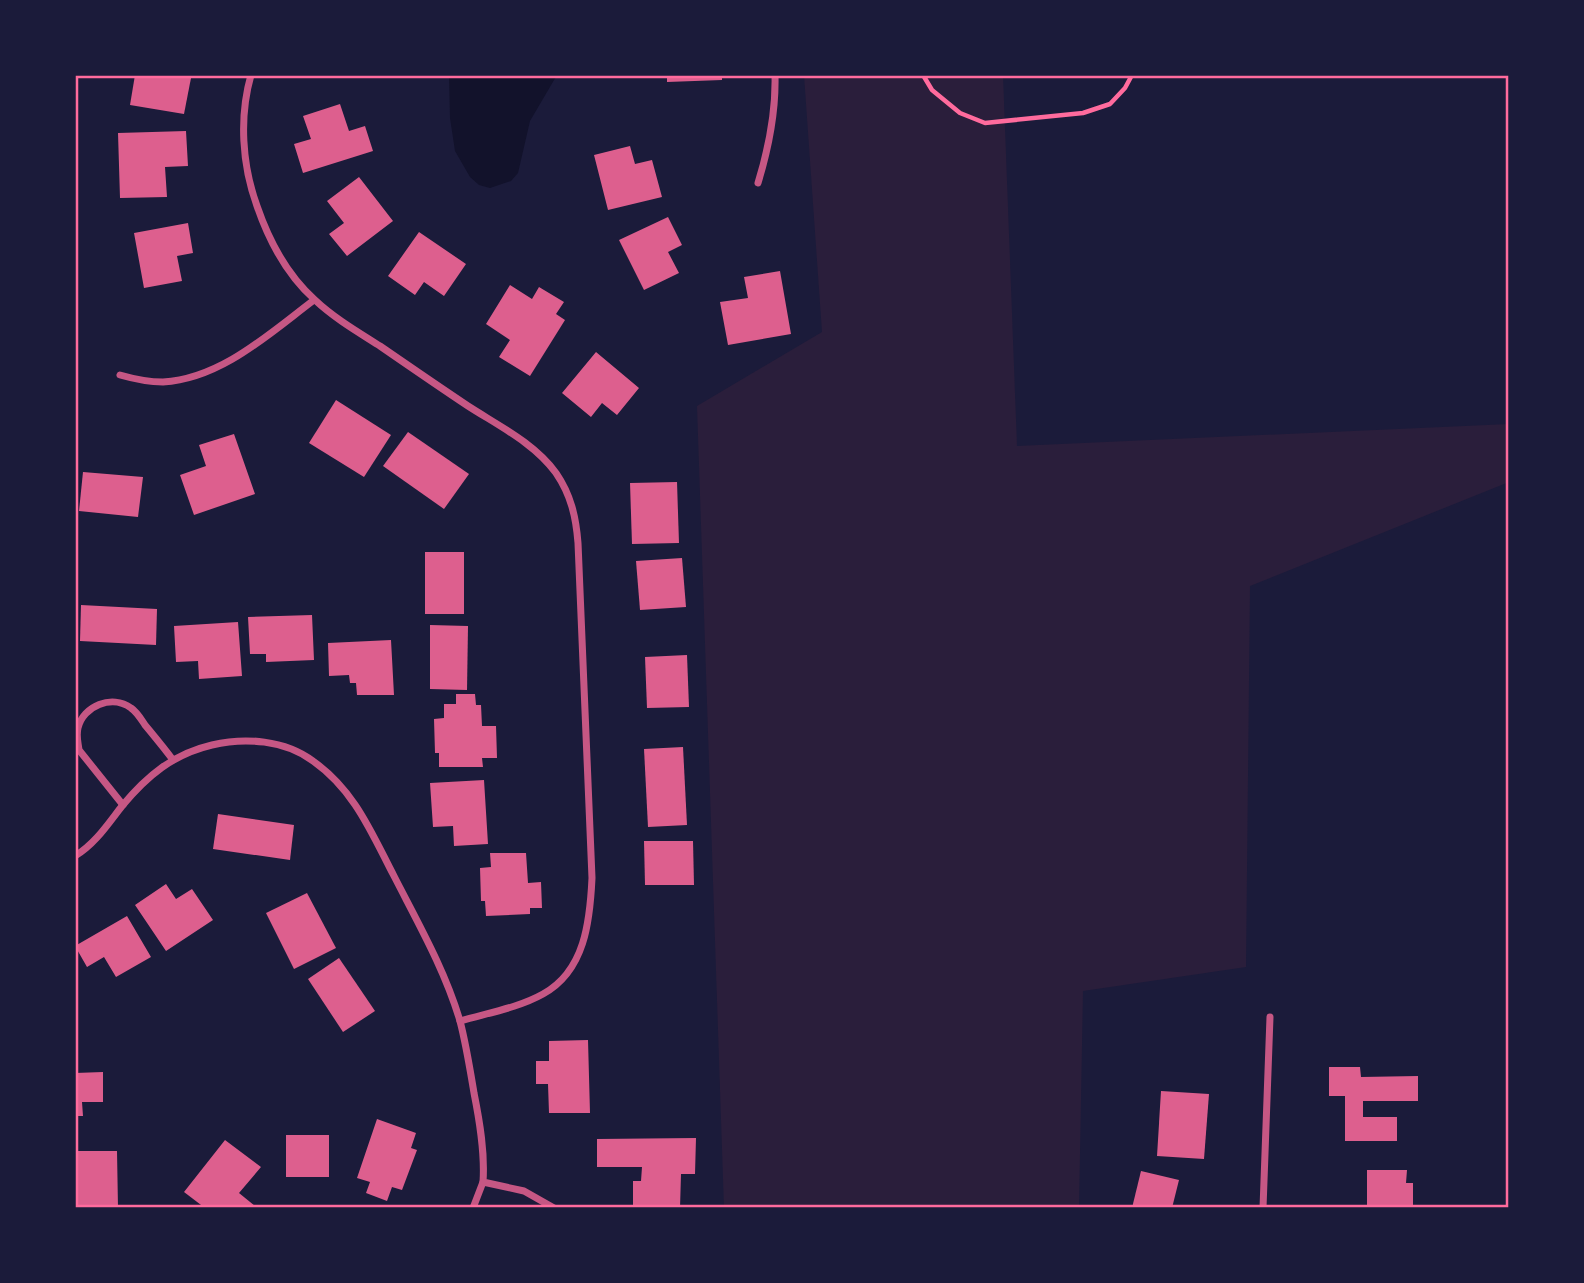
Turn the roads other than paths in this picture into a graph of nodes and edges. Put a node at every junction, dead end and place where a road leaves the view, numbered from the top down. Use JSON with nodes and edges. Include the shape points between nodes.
{"nodes":[{"id":1,"x":251,"y":75,"type":"edge"},
{"id":2,"x":775,"y":75,"type":"edge"},
{"id":3,"x":758,"y":183,"type":"dead end"},
{"id":4,"x":314,"y":300,"type":"junction"},
{"id":5,"x":120,"y":375,"type":"dead end"},
{"id":6,"x":173,"y":760,"type":"junction"},
{"id":7,"x":123,"y":805,"type":"junction"},
{"id":8,"x":75,"y":856,"type":"edge"},
{"id":9,"x":1270,"y":1017,"type":"dead end"},
{"id":10,"x":460,"y":1021,"type":"junction"},
{"id":11,"x":483,"y":1182,"type":"junction"},
{"id":12,"x":473,"y":1208,"type":"edge"},
{"id":13,"x":554,"y":1208,"type":"edge"},
{"id":14,"x":1264,"y":1208,"type":"edge"}],
"edges":[{"from":1,"to":4,"type":"street","via":[[245,117],[247,173],[263,225],[280,258]]},
{"from":2,"to":3,"type":"street","via":[[774,116]]},
{"from":4,"to":5,"type":"street","via":[[222,366],[205,373],[163,382]]},
{"from":4,"to":10,"type":"street","via":[[539,455],[565,488],[577,524],[592,878],[586,933],[570,971],[556,986],[520,1003]]},
{"from":6,"to":7,"type":"street","via":[[144,781]]},
{"from":6,"to":7,"type":"street","via":[[132,708],[111,702],[90,709],[78,727],[79,750]]},
{"from":6,"to":10,"type":"street","via":[[214,744],[261,742],[301,753],[331,775],[364,817],[431,949]]},
{"from":7,"to":8,"type":"street"},
{"from":9,"to":14,"type":"street"},
{"from":10,"to":11,"type":"street","via":[[478,1118]]},
{"from":11,"to":12,"type":"street"},
{"from":11,"to":13,"type":"street","via":[[524,1191]]}]}
